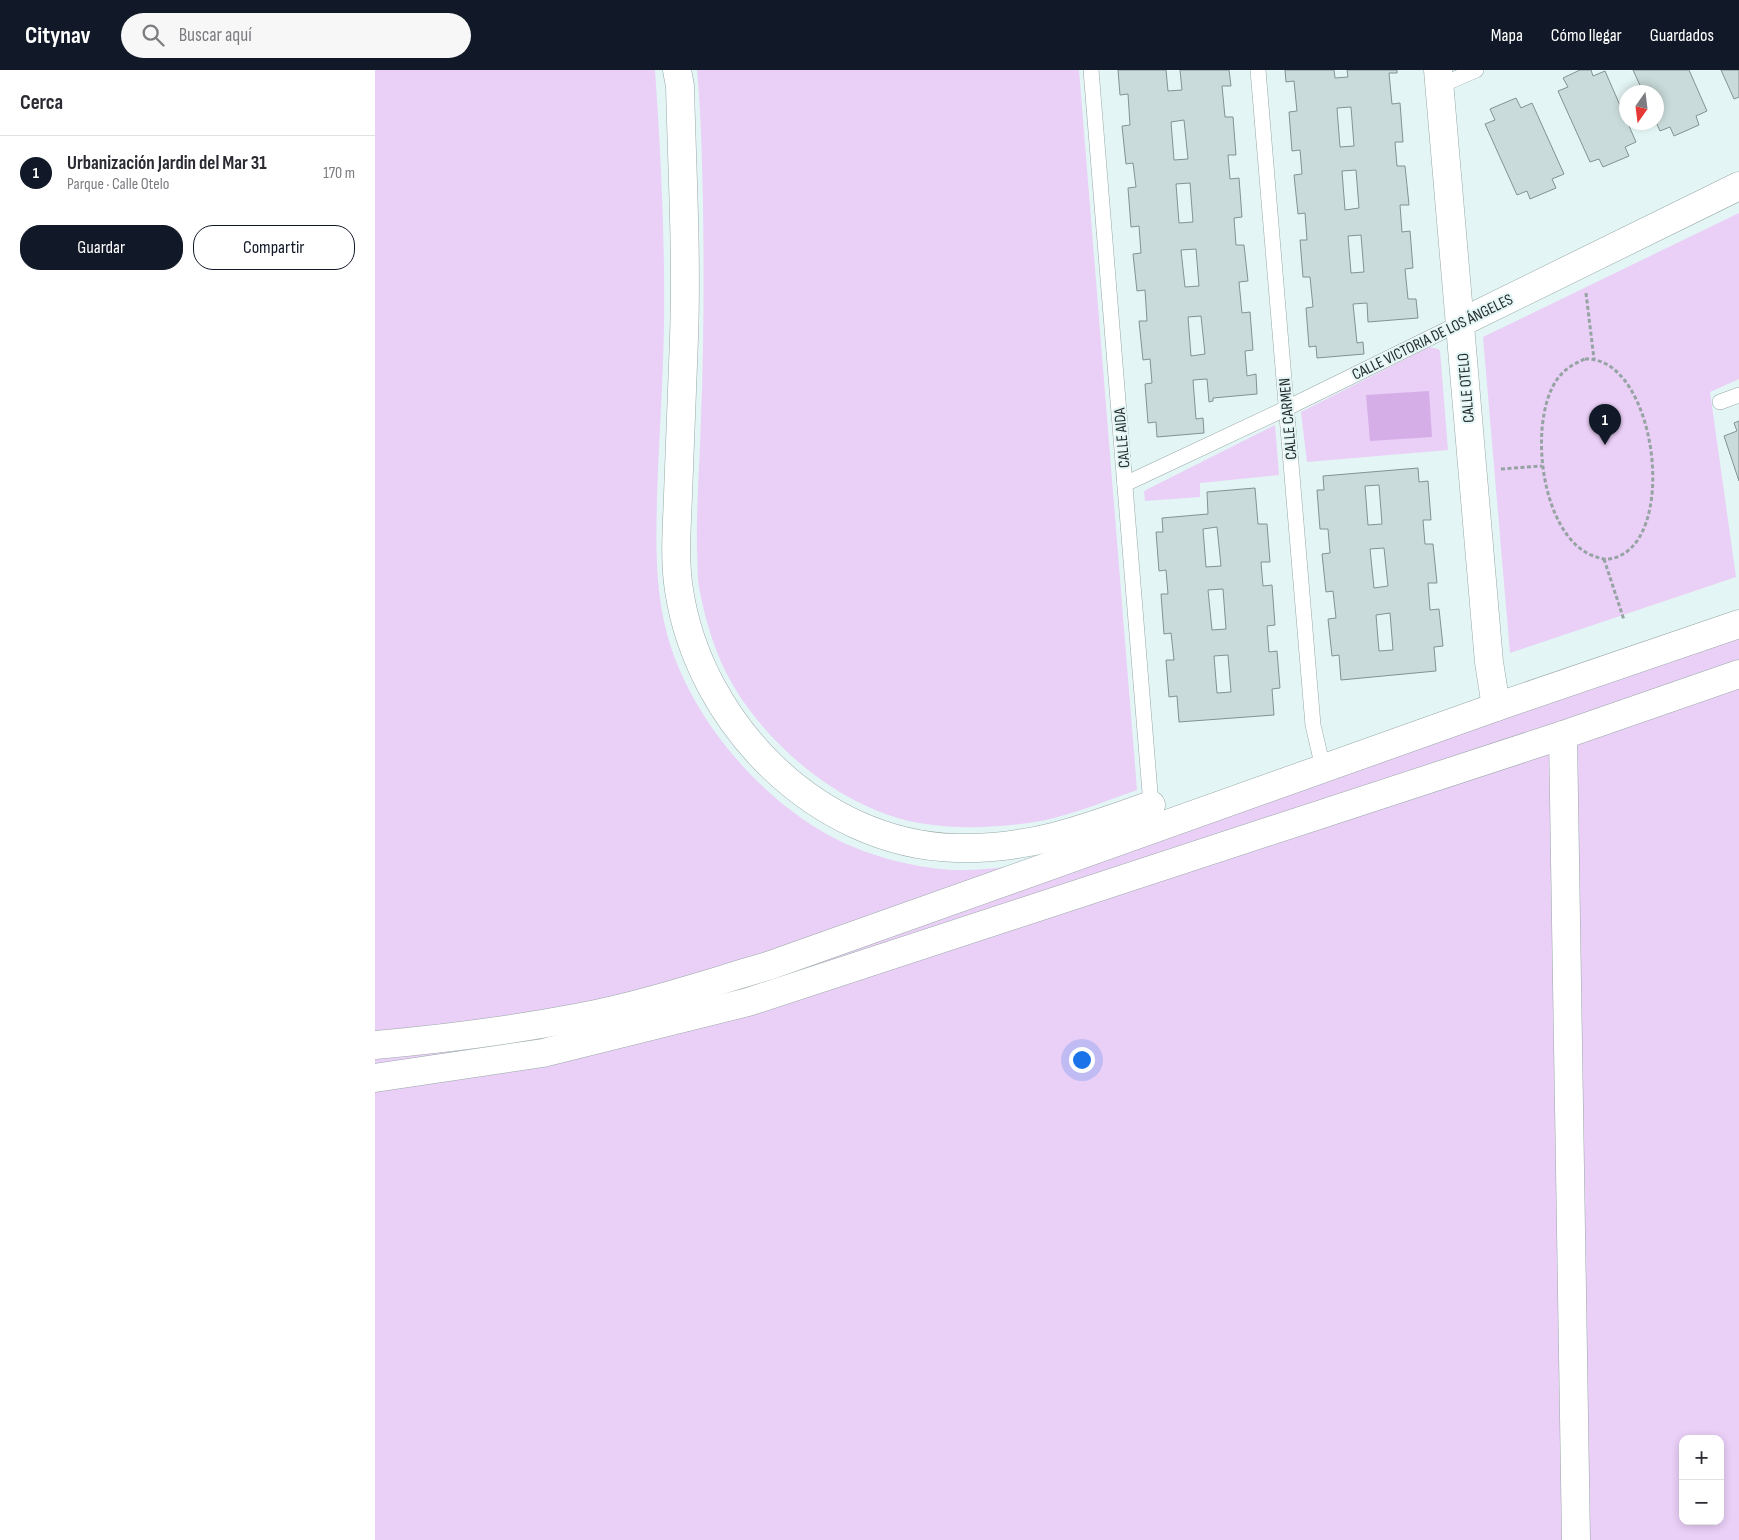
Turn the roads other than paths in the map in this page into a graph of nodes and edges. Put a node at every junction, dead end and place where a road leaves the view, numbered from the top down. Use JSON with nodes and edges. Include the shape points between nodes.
{"nodes":[{"id":1,"x":677,"y":70,"type":"edge"},
{"id":2,"x":1091,"y":70,"type":"edge"},
{"id":3,"x":1258,"y":70,"type":"edge"},
{"id":4,"x":1476,"y":70,"type":"edge"},
{"id":5,"x":1438,"y":78,"type":"edge"},
{"id":6,"x":1739,"y":186,"type":"edge"},
{"id":7,"x":1460,"y":323,"type":"junction"},
{"id":8,"x":1739,"y":395,"type":"edge"},
{"id":9,"x":1720,"y":402,"type":"dead end"},
{"id":10,"x":1287,"y":408,"type":"junction"},
{"id":11,"x":1125,"y":484,"type":"junction"},
{"id":12,"x":1739,"y":624,"type":"edge"},
{"id":13,"x":1739,"y":674,"type":"edge"},
{"id":14,"x":1496,"y":707,"type":"junction"},
{"id":15,"x":1563,"y":735,"type":"junction"},
{"id":16,"x":1323,"y":768,"type":"junction"},
{"id":17,"x":1151,"y":805,"type":"joint"},
{"id":18,"x":375,"y":1045,"type":"edge"},
{"id":19,"x":375,"y":1078,"type":"edge"},
{"id":20,"x":1576,"y":1540,"type":"edge"}],
"edges":[{"from":1,"to":17,"type":"street","via":[[684,330],[677,540],[679,588],[693,647],[726,712],[773,768],[807,796],[850,822],[916,844],[954,848],[1030,843],[1079,831]]},
{"from":2,"to":11,"type":"lane","name":"CALLE AIDA"},
{"from":3,"to":10,"type":"lane","name":"CALLE CARMEN"},
{"from":4,"to":5,"type":"lane"},
{"from":5,"to":7,"type":"street","name":"CALLE OTELO"},
{"from":6,"to":7,"type":"street","name":"CALLE VICTORIA DE LOS ÁNGELES"},
{"from":7,"to":10,"type":"lane","name":"CALLE VICTORIA DE LOS ÁNGELES"},
{"from":7,"to":14,"type":"street","name":"CALLE OTELO","via":[[1489,662]]},
{"from":8,"to":9,"type":"lane"},
{"from":10,"to":11,"type":"lane","name":"CALLE VICTORIA DE LOS ÁNGELES"},
{"from":10,"to":16,"type":"lane","name":"CALLE CARMEN","via":[[1313,725]]},
{"from":11,"to":17,"type":"lane","name":"CALLE AIDA"},
{"from":12,"to":14,"type":"street"},
{"from":13,"to":15,"type":"street"},
{"from":14,"to":16,"type":"street"},
{"from":15,"to":19,"type":"street","via":[[747,1002],[543,1053]]},
{"from":15,"to":20,"type":"street"},
{"from":16,"to":18,"type":"street","via":[[768,966],[675,994],[582,1017],[447,1038]]}]}
